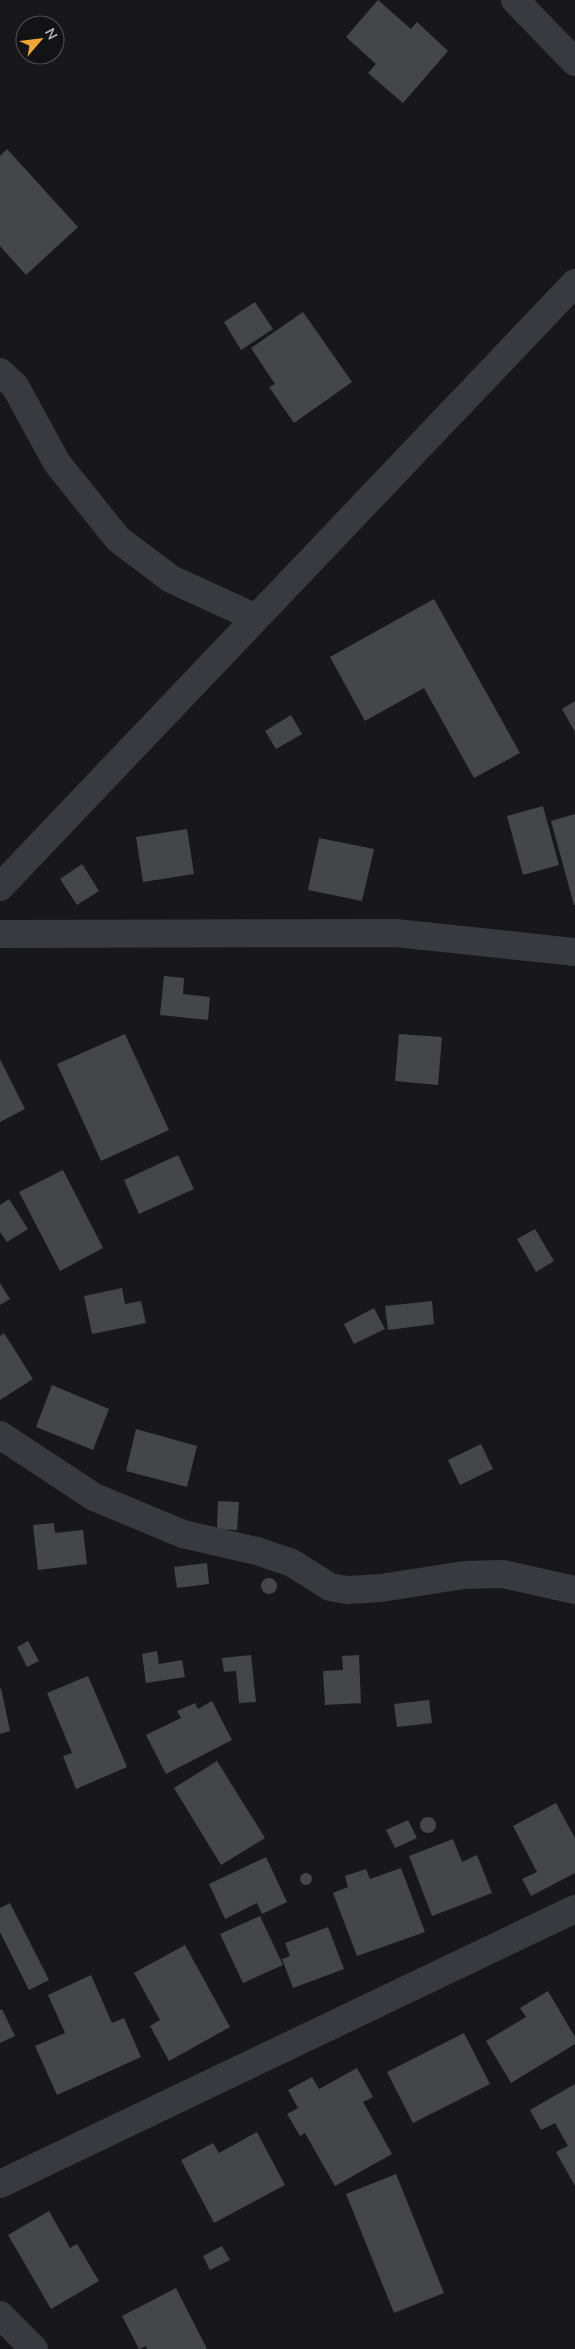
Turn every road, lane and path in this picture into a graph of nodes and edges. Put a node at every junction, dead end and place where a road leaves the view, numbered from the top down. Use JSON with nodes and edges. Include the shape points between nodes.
{"nodes":[{"id":1,"x":515,"y":0,"type":"edge"},
{"id":2,"x":575,"y":62,"type":"edge"},
{"id":3,"x":575,"y":283,"type":"edge"},
{"id":4,"x":0,"y":372,"type":"edge"},
{"id":5,"x":256,"y":618,"type":"junction"},
{"id":6,"x":0,"y":888,"type":"edge"},
{"id":7,"x":0,"y":934,"type":"edge"},
{"id":8,"x":575,"y":952,"type":"edge"},
{"id":9,"x":0,"y":1435,"type":"edge"},
{"id":10,"x":575,"y":1590,"type":"edge"},
{"id":11,"x":575,"y":1909,"type":"edge"},
{"id":12,"x":0,"y":2184,"type":"edge"},
{"id":13,"x":0,"y":2315,"type":"edge"},
{"id":14,"x":34,"y":2349,"type":"edge"}],
"edges":[{"from":1,"to":2,"type":"street"},
{"from":3,"to":5,"type":"street"},
{"from":4,"to":5,"type":"street","via":[[15,386],[58,463],[118,539],[171,579]]},
{"from":5,"to":6,"type":"street"},
{"from":7,"to":8,"type":"street","via":[[396,933]]},
{"from":9,"to":10,"type":"street","via":[[94,1497],[182,1534],[257,1551],[292,1563],[330,1587],[347,1590],[381,1588],[464,1575],[503,1574]]},
{"from":11,"to":12,"type":"street"},
{"from":13,"to":14,"type":"street"}]}
